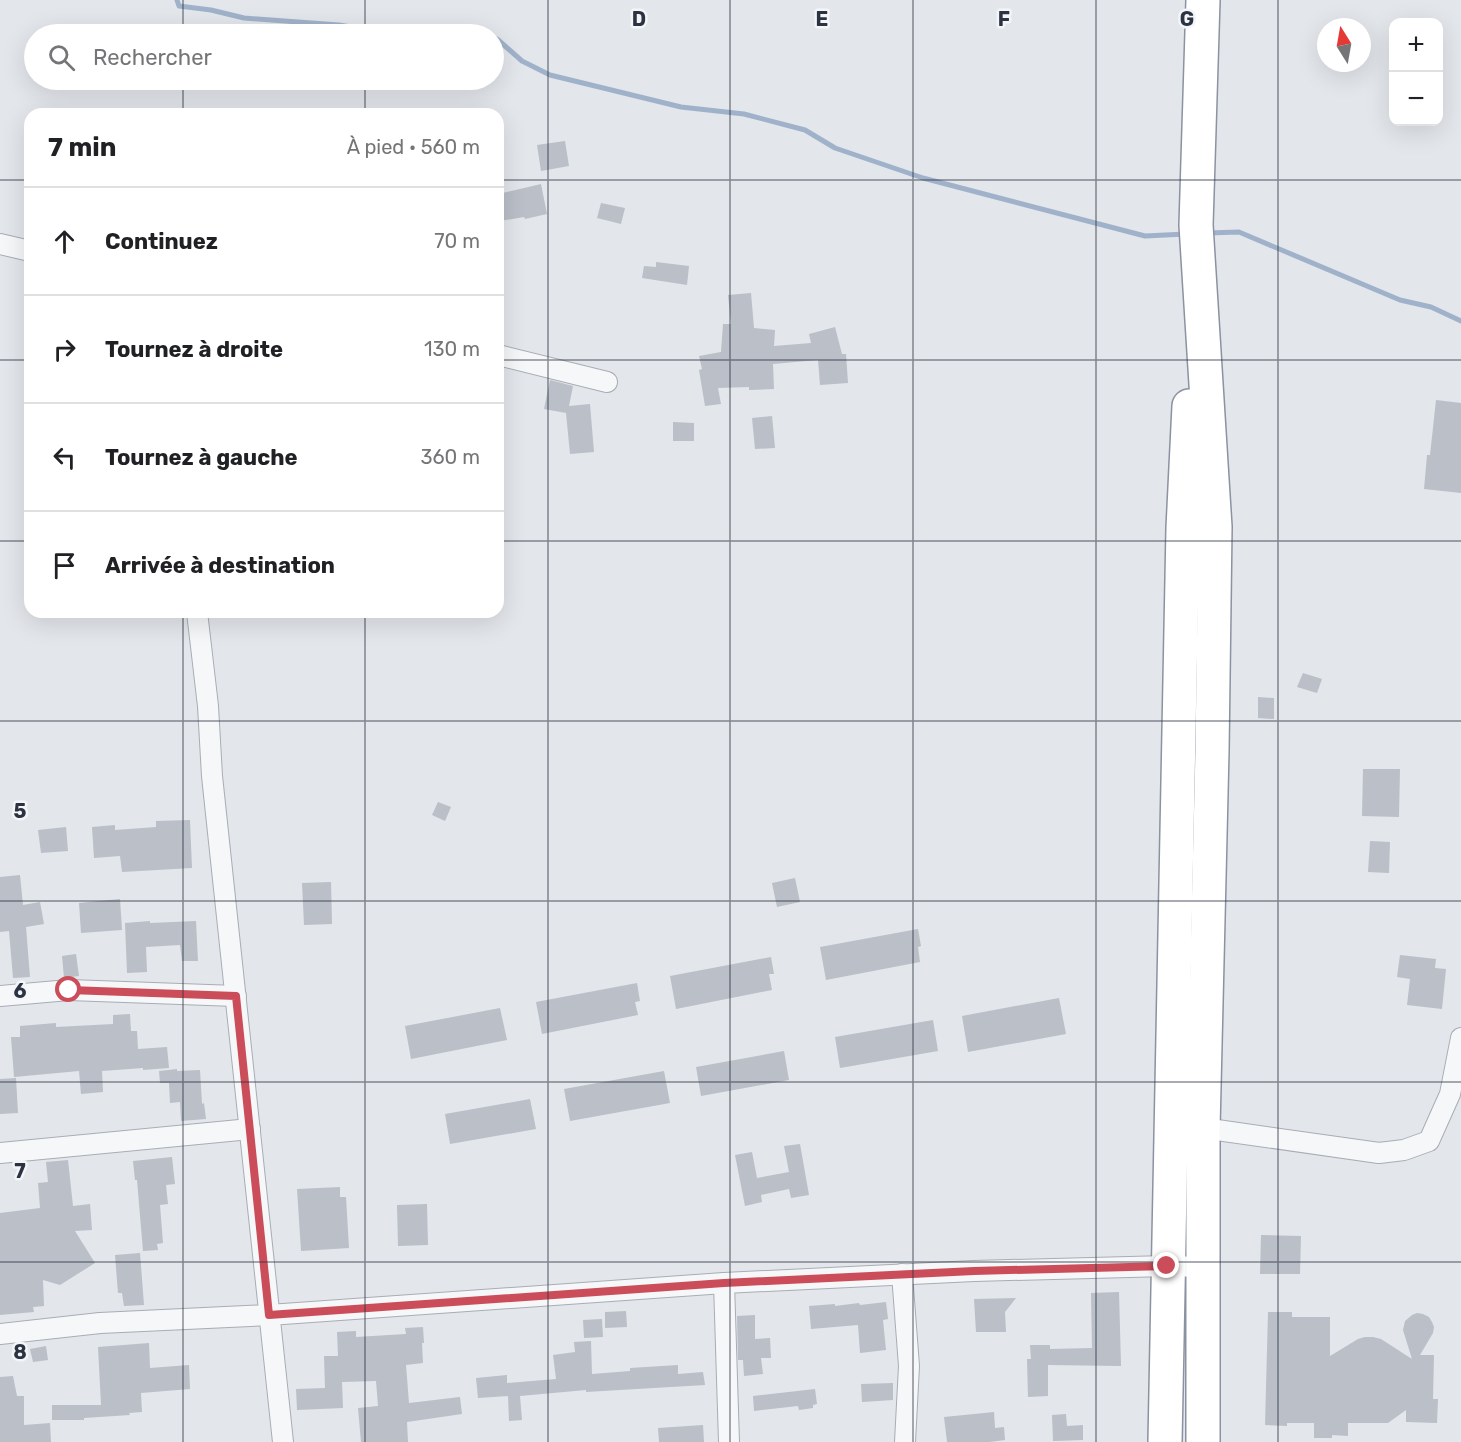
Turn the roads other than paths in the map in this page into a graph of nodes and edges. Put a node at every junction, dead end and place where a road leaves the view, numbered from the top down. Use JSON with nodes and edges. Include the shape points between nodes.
{"nodes":[{"id":1,"x":1203,"y":0,"type":"edge"},
{"id":2,"x":1197,"y":234,"type":"junction"},
{"id":3,"x":0,"y":244,"type":"edge"},
{"id":4,"x":24,"y":250,"type":"edge"},
{"id":5,"x":504,"y":356,"type":"edge"},
{"id":6,"x":607,"y":382,"type":"dead end"},
{"id":7,"x":198,"y":618,"type":"edge"},
{"id":8,"x":0,"y":996,"type":"edge"},
{"id":9,"x":236,"y":996,"type":"junction"},
{"id":10,"x":1461,"y":1038,"type":"edge"},
{"id":11,"x":1203,"y":1128,"type":"junction"},
{"id":12,"x":250,"y":1129,"type":"junction"},
{"id":13,"x":0,"y":1153,"type":"edge"},
{"id":14,"x":1167,"y":1266,"type":"junction"},
{"id":15,"x":1203,"y":1268,"type":"junction"},
{"id":16,"x":902,"y":1274,"type":"junction"},
{"id":17,"x":724,"y":1283,"type":"junction"},
{"id":18,"x":269,"y":1315,"type":"junction"},
{"id":19,"x":0,"y":1334,"type":"edge"},
{"id":20,"x":283,"y":1442,"type":"edge"},
{"id":21,"x":729,"y":1442,"type":"edge"},
{"id":22,"x":905,"y":1442,"type":"edge"},
{"id":23,"x":1165,"y":1442,"type":"edge"},
{"id":24,"x":1203,"y":1442,"type":"edge"}],
"edges":[{"from":1,"to":2,"type":"highway"},
{"from":2,"to":11,"type":"highway","via":[[1215,527]]},
{"from":2,"to":14,"type":"highway","via":[[1183,528]]},
{"from":3,"to":4,"type":"street"},
{"from":5,"to":6,"type":"street"},
{"from":7,"to":9,"type":"street"},
{"from":8,"to":9,"type":"street","via":[[69,990]]},
{"from":9,"to":12,"type":"street"},
{"from":10,"to":11,"type":"street","via":[[1450,1094],[1429,1141],[1404,1150],[1379,1153]]},
{"from":11,"to":15,"type":"highway"},
{"from":12,"to":13,"type":"street"},
{"from":12,"to":18,"type":"street"},
{"from":14,"to":15,"type":"street"},
{"from":14,"to":16,"type":"street"},
{"from":14,"to":23,"type":"highway"},
{"from":15,"to":24,"type":"highway"},
{"from":16,"to":17,"type":"street"},
{"from":16,"to":22,"type":"street","via":[[909,1366]]},
{"from":17,"to":18,"type":"street"},
{"from":17,"to":21,"type":"street"},
{"from":18,"to":19,"type":"street","via":[[100,1323]]},
{"from":18,"to":20,"type":"street"}]}
